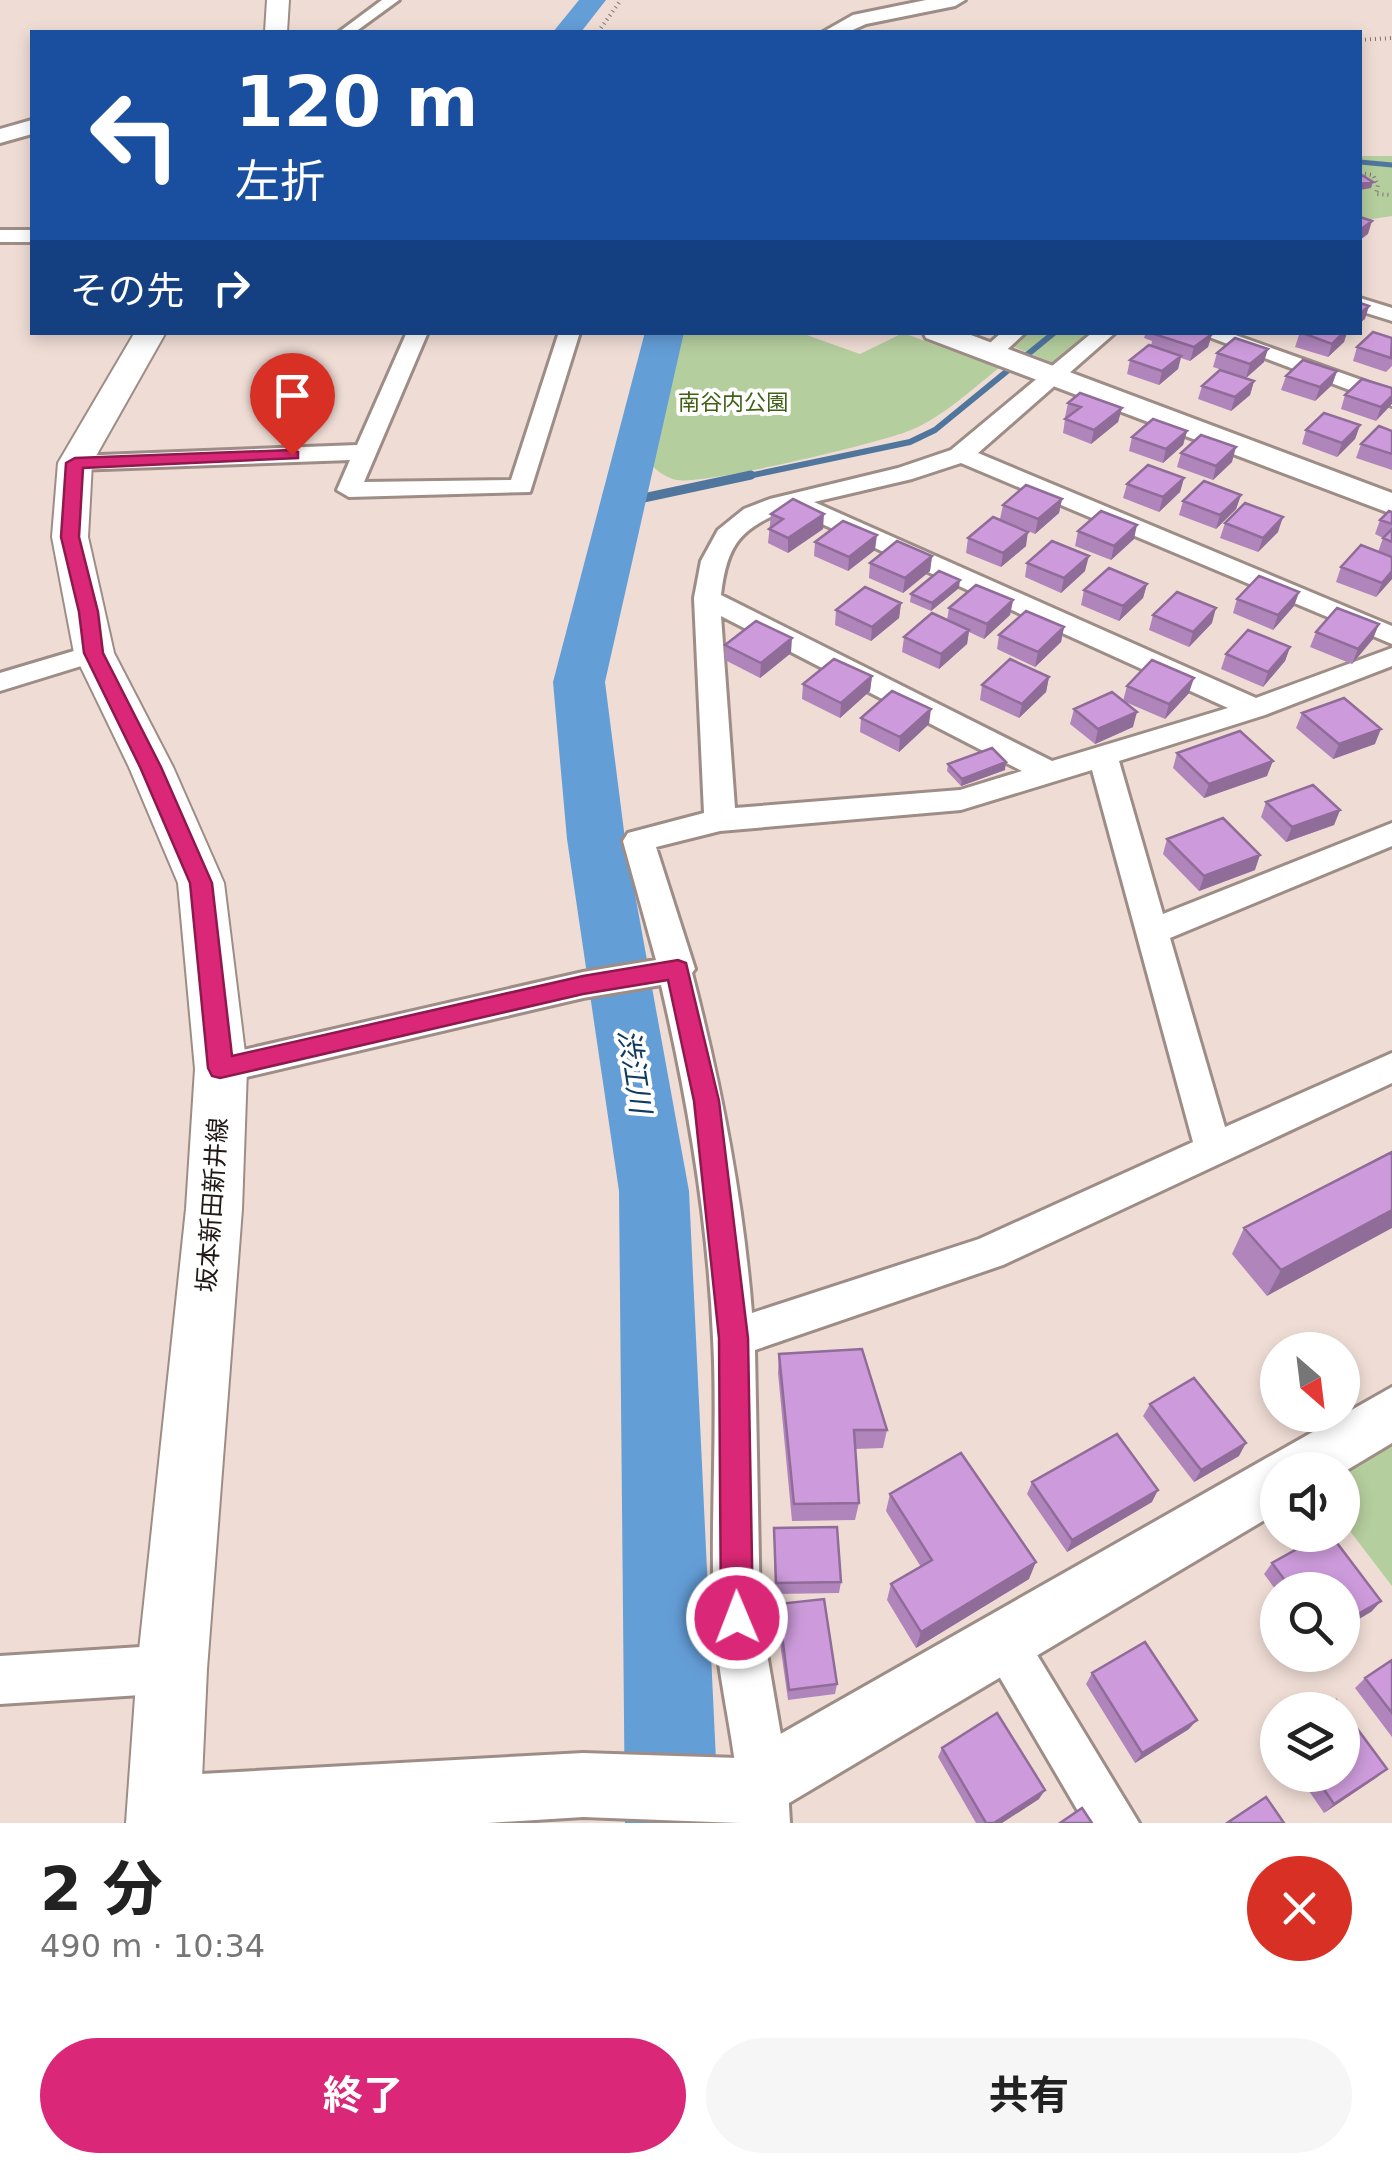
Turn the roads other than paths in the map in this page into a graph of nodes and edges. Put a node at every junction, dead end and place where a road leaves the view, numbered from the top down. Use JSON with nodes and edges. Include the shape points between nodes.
{"nodes":[{"id":1,"x":278,"y":0,"type":"edge"},
{"id":2,"x":392,"y":0,"type":"edge"},
{"id":3,"x":955,"y":0,"type":"edge"},
{"id":4,"x":276,"y":30,"type":"edge"},
{"id":5,"x":349,"y":30,"type":"edge"},
{"id":6,"x":837,"y":30,"type":"edge"},
{"id":7,"x":30,"y":128,"type":"edge"},
{"id":8,"x":0,"y":136,"type":"edge"},
{"id":9,"x":0,"y":236,"type":"edge"},
{"id":10,"x":30,"y":236,"type":"edge"},
{"id":11,"x":1362,"y":305,"type":"edge"},
{"id":12,"x":1392,"y":315,"type":"edge"},
{"id":13,"x":148,"y":335,"type":"edge"},
{"id":14,"x":417,"y":335,"type":"edge"},
{"id":15,"x":569,"y":335,"type":"edge"},
{"id":16,"x":949,"y":335,"type":"edge"},
{"id":17,"x":1102,"y":335,"type":"edge"},
{"id":18,"x":1214,"y":335,"type":"edge"},
{"id":19,"x":1002,"y":347,"type":"edge"},
{"id":20,"x":1052,"y":373,"type":"junction"},
{"id":21,"x":1392,"y":398,"type":"edge"},
{"id":22,"x":365,"y":452,"type":"junction"},
{"id":23,"x":961,"y":454,"type":"junction"},
{"id":24,"x":75,"y":463,"type":"junction"},
{"id":25,"x":792,"y":501,"type":"junction"},
{"id":26,"x":1392,"y":504,"type":"edge"},
{"id":27,"x":707,"y":598,"type":"junction"},
{"id":28,"x":1392,"y":636,"type":"edge"},
{"id":29,"x":94,"y":653,"type":"junction"},
{"id":30,"x":1392,"y":656,"type":"edge"},
{"id":31,"x":0,"y":682,"type":"edge"},
{"id":32,"x":1255,"y":709,"type":"junction"},
{"id":33,"x":1103,"y":757,"type":"junction"},
{"id":34,"x":1047,"y":771,"type":"junction"},
{"id":35,"x":720,"y":820,"type":"junction"},
{"id":36,"x":1392,"y":834,"type":"edge"},
{"id":37,"x":1152,"y":932,"type":"junction"},
{"id":38,"x":668,"y":970,"type":"junction"},
{"id":39,"x":1392,"y":1066,"type":"edge"},
{"id":40,"x":220,"y":1068,"type":"junction"},
{"id":41,"x":1213,"y":1149,"type":"junction"},
{"id":42,"x":734,"y":1338,"type":"junction"},
{"id":43,"x":1392,"y":1413,"type":"edge"},
{"id":44,"x":1326,"y":1452,"type":"edge"},
{"id":45,"x":1260,"y":1491,"type":"edge"},
{"id":46,"x":1002,"y":1642,"type":"junction"},
{"id":47,"x":172,"y":1668,"type":"junction"},
{"id":48,"x":0,"y":1680,"type":"edge"},
{"id":49,"x":756,"y":1798,"type":"edge"},
{"id":50,"x":163,"y":1816,"type":"edge"},
{"id":51,"x":1114,"y":1823,"type":"edge"}],
"edges":[{"from":1,"to":4,"type":"main road"},
{"from":2,"to":5,"type":"street"},
{"from":3,"to":6,"type":"street","via":[[860,19]]},
{"from":7,"to":8,"type":"street"},
{"from":9,"to":10,"type":"street"},
{"from":11,"to":12,"type":"street"},
{"from":13,"to":24,"type":"main road","name":"坂本新田新井線"},
{"from":14,"to":22,"type":"street"},
{"from":15,"to":22,"type":"street","via":[[520,488],[350,490]]},
{"from":16,"to":19,"type":"street"},
{"from":17,"to":20,"type":"street"},
{"from":18,"to":21,"type":"street"},
{"from":19,"to":20,"type":"street"},
{"from":20,"to":23,"type":"street"},
{"from":20,"to":26,"type":"street"},
{"from":22,"to":24,"type":"street"},
{"from":23,"to":25,"type":"street","via":[[905,476]]},
{"from":23,"to":28,"type":"street"},
{"from":24,"to":29,"type":"main road","name":"坂本新田新井線","via":[[70,537]]},
{"from":25,"to":27,"type":"street","via":[[732,529],[712,562]]},
{"from":25,"to":32,"type":"street"},
{"from":27,"to":34,"type":"street"},
{"from":27,"to":35,"type":"street"},
{"from":29,"to":31,"type":"street"},
{"from":29,"to":40,"type":"main road","name":"坂本新田新井線","via":[[201,883]]},
{"from":30,"to":32,"type":"street"},
{"from":32,"to":33,"type":"street"},
{"from":33,"to":34,"type":"street"},
{"from":33,"to":37,"type":"street"},
{"from":34,"to":35,"type":"street","via":[[962,800]]},
{"from":35,"to":38,"type":"street","via":[[640,841]]},
{"from":36,"to":37,"type":"street"},
{"from":37,"to":41,"type":"street"},
{"from":38,"to":40,"type":"street"},
{"from":38,"to":42,"type":"street","via":[[707,1101]]},
{"from":39,"to":41,"type":"street"},
{"from":40,"to":47,"type":"main road","name":"坂本新田新井線","via":[[214,1208]]},
{"from":41,"to":42,"type":"street","via":[[989,1253]]},
{"from":42,"to":49,"type":"street","via":[[737,1618]]},
{"from":43,"to":44,"type":"street"},
{"from":45,"to":46,"type":"street"},
{"from":46,"to":49,"type":"street"},
{"from":46,"to":51,"type":"street"},
{"from":47,"to":48,"type":"street"},
{"from":47,"to":50,"type":"main road","name":"坂本新田新井線"},
{"from":49,"to":50,"type":"street","via":[[584,1785]]}]}
